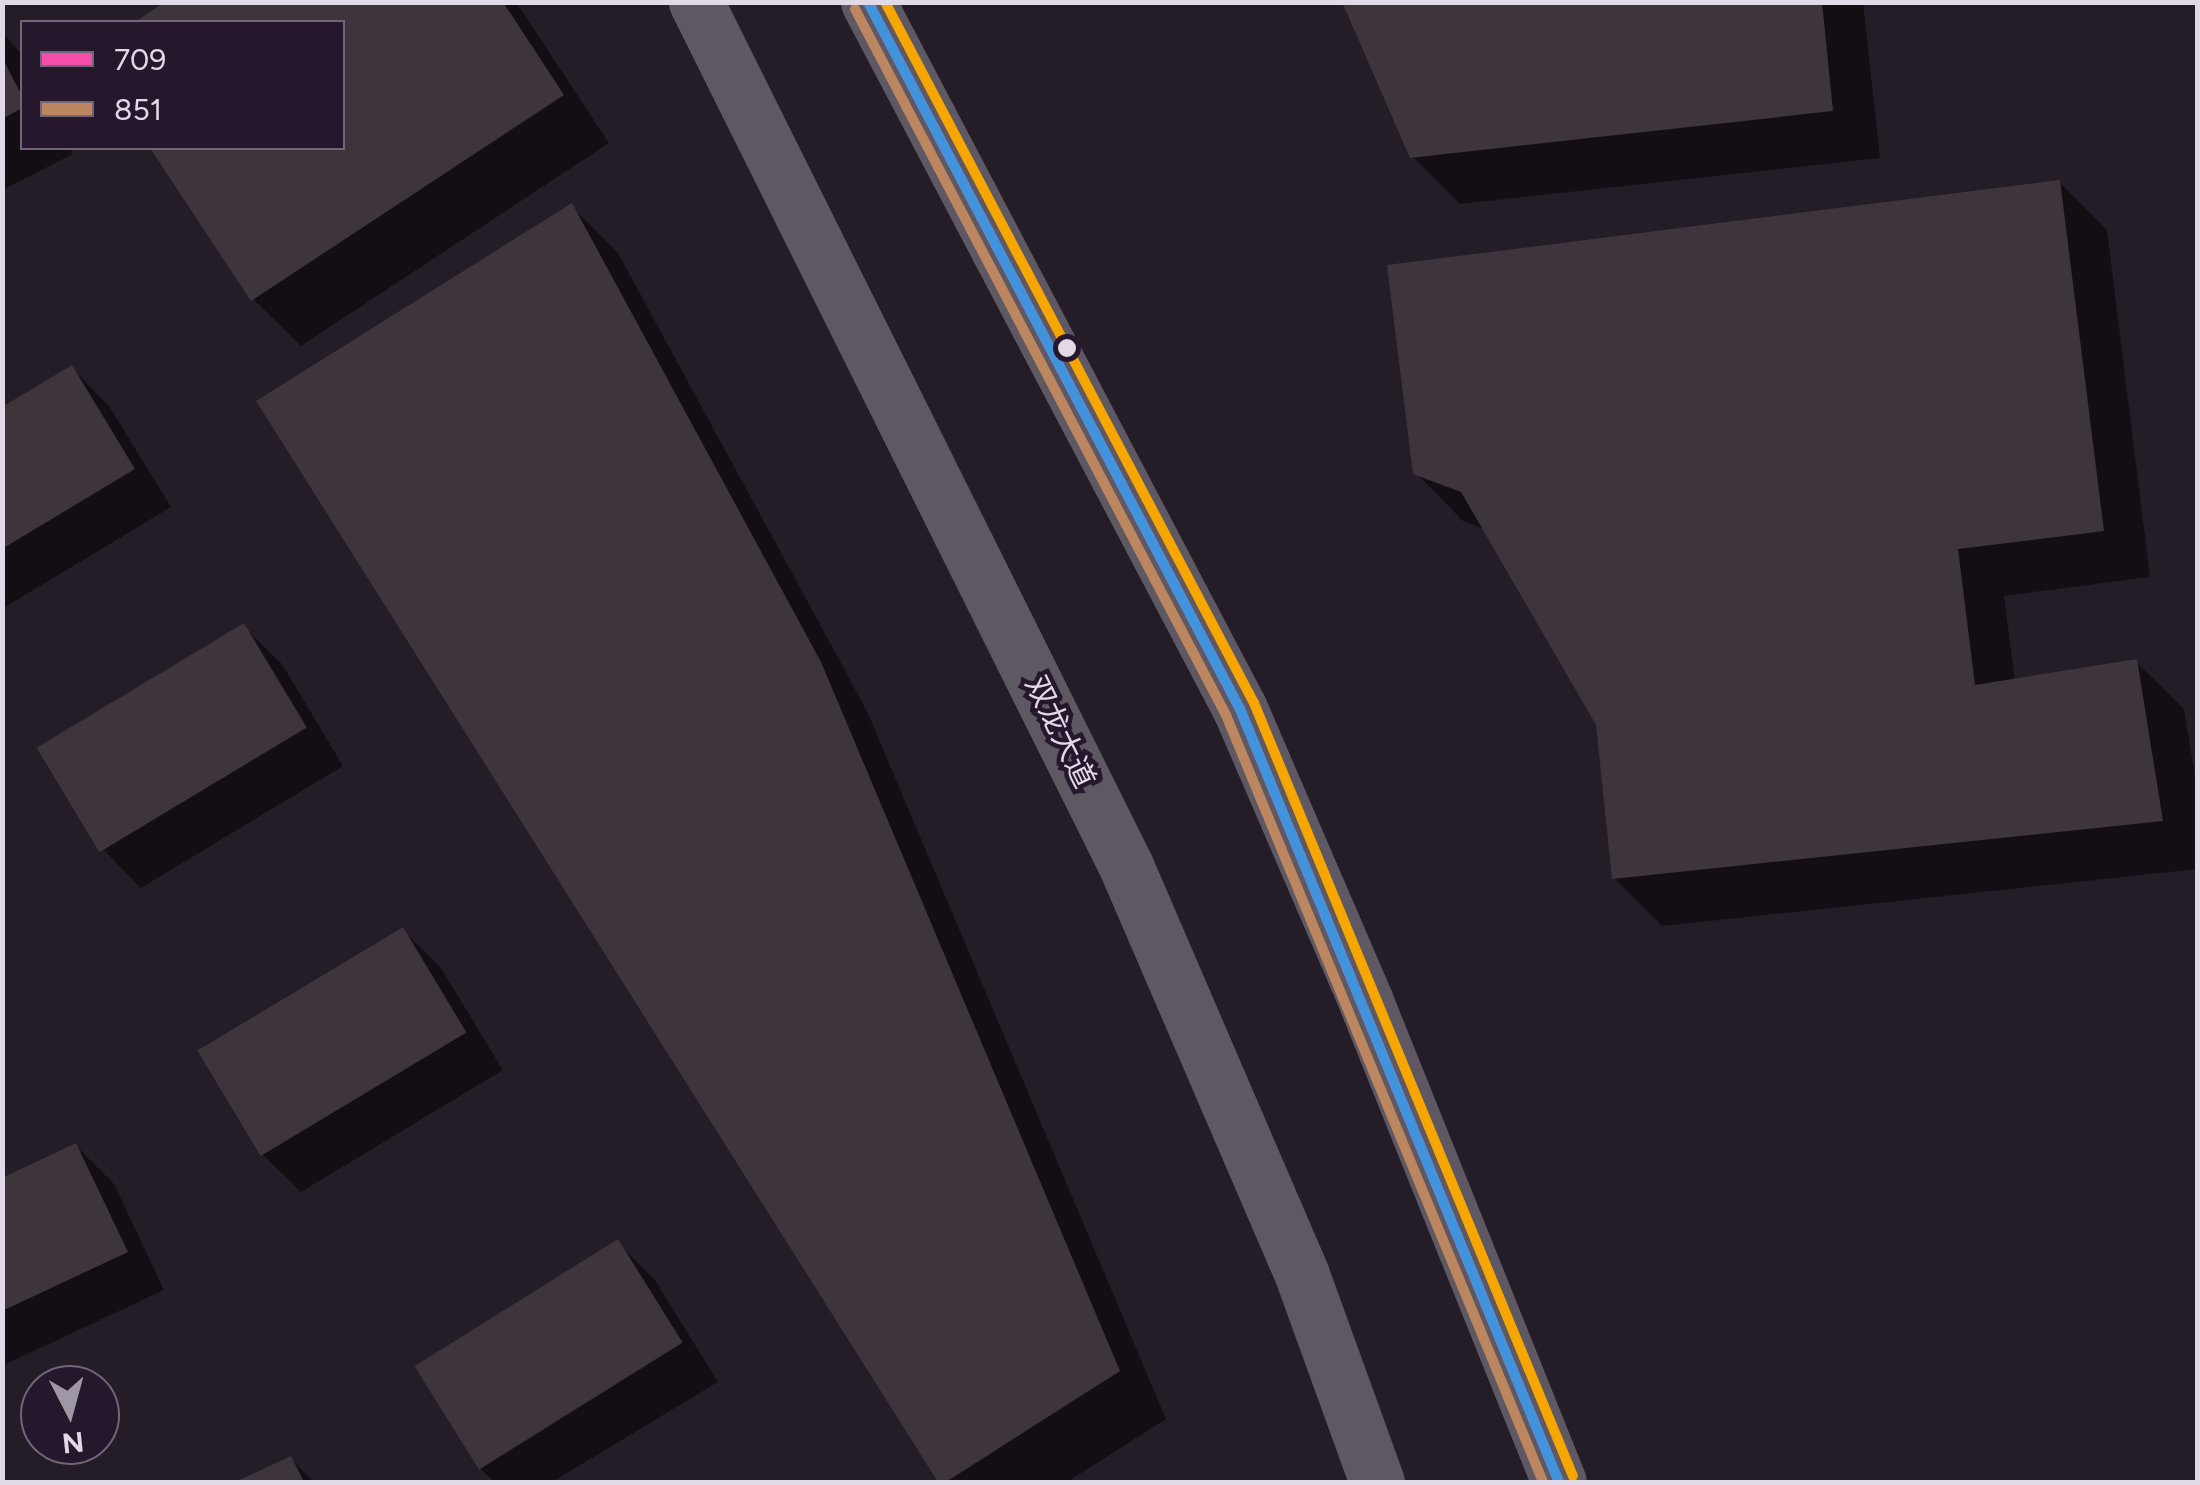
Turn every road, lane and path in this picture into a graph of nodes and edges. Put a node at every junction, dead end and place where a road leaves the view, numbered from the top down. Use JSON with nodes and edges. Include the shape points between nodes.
{"nodes":[{"id":1,"x":868,"y":2,"type":"edge"},
{"id":2,"x":712,"y":14,"type":"edge"},
{"id":3,"x":1377,"y":1482,"type":"edge"},
{"id":4,"x":1559,"y":1482,"type":"edge"}],
"edges":[{"from":1,"to":4,"type":"main road","via":[[1240,709]]},
{"from":2,"to":3,"type":"main road","name":"双龙大道","via":[[1126,866],[1302,1275]]}]}
